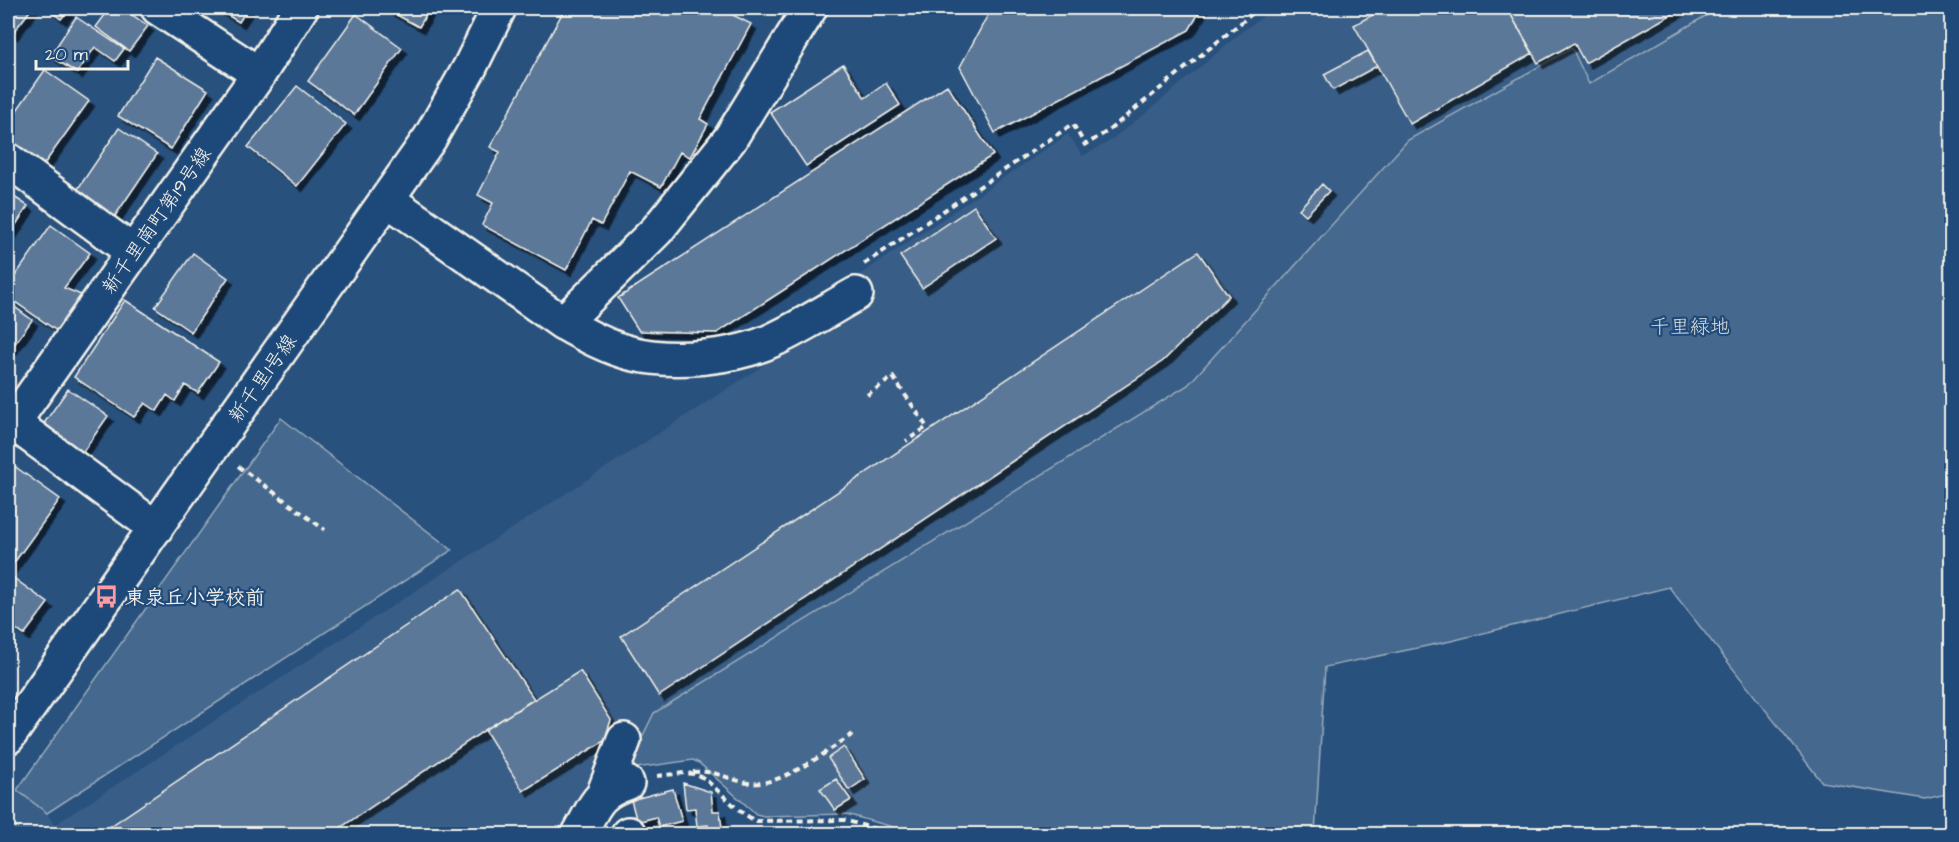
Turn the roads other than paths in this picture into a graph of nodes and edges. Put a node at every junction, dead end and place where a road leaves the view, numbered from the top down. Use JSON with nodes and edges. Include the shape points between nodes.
{"nodes":[{"id":1,"x":158,"y":8,"type":"edge"},
{"id":2,"x":301,"y":8,"type":"edge"},
{"id":3,"x":499,"y":8,"type":"edge"},
{"id":4,"x":810,"y":8,"type":"edge"},
{"id":5,"x":259,"y":74,"type":"junction"},
{"id":6,"x":8,"y":160,"type":"edge"},
{"id":7,"x":388,"y":200,"type":"junction"},
{"id":8,"x":133,"y":252,"type":"junction"},
{"id":9,"x":848,"y":290,"type":"road end"},
{"id":10,"x":563,"y":323,"type":"junction"},
{"id":11,"x":9,"y":424,"type":"edge"},
{"id":12,"x":156,"y":528,"type":"junction"},
{"id":13,"x":8,"y":737,"type":"edge"},
{"id":14,"x":624,"y":740,"type":"dead end"},
{"id":15,"x":579,"y":834,"type":"edge"}],
"edges":[{"from":1,"to":5,"type":"street"},
{"from":2,"to":5,"type":"street","name":"新千里南町第19号線"},
{"from":3,"to":7,"type":"street","name":"新千里1号線","via":[[430,138]]},
{"from":4,"to":10,"type":"street","via":[[730,139],[657,230]]},
{"from":5,"to":8,"type":"street","name":"新千里南町第19号線"},
{"from":6,"to":8,"type":"street"},
{"from":7,"to":10,"type":"street"},
{"from":7,"to":12,"type":"street","name":"新千里1号線"},
{"from":8,"to":11,"type":"street","name":"新千里南町第19号線"},
{"from":9,"to":10,"type":"street","via":[[763,344],[697,357],[630,353]]},
{"from":11,"to":12,"type":"street"},
{"from":12,"to":13,"type":"street","name":"新千里1号線"},
{"from":14,"to":15,"type":"street","via":[[616,791],[600,797]]}]}
